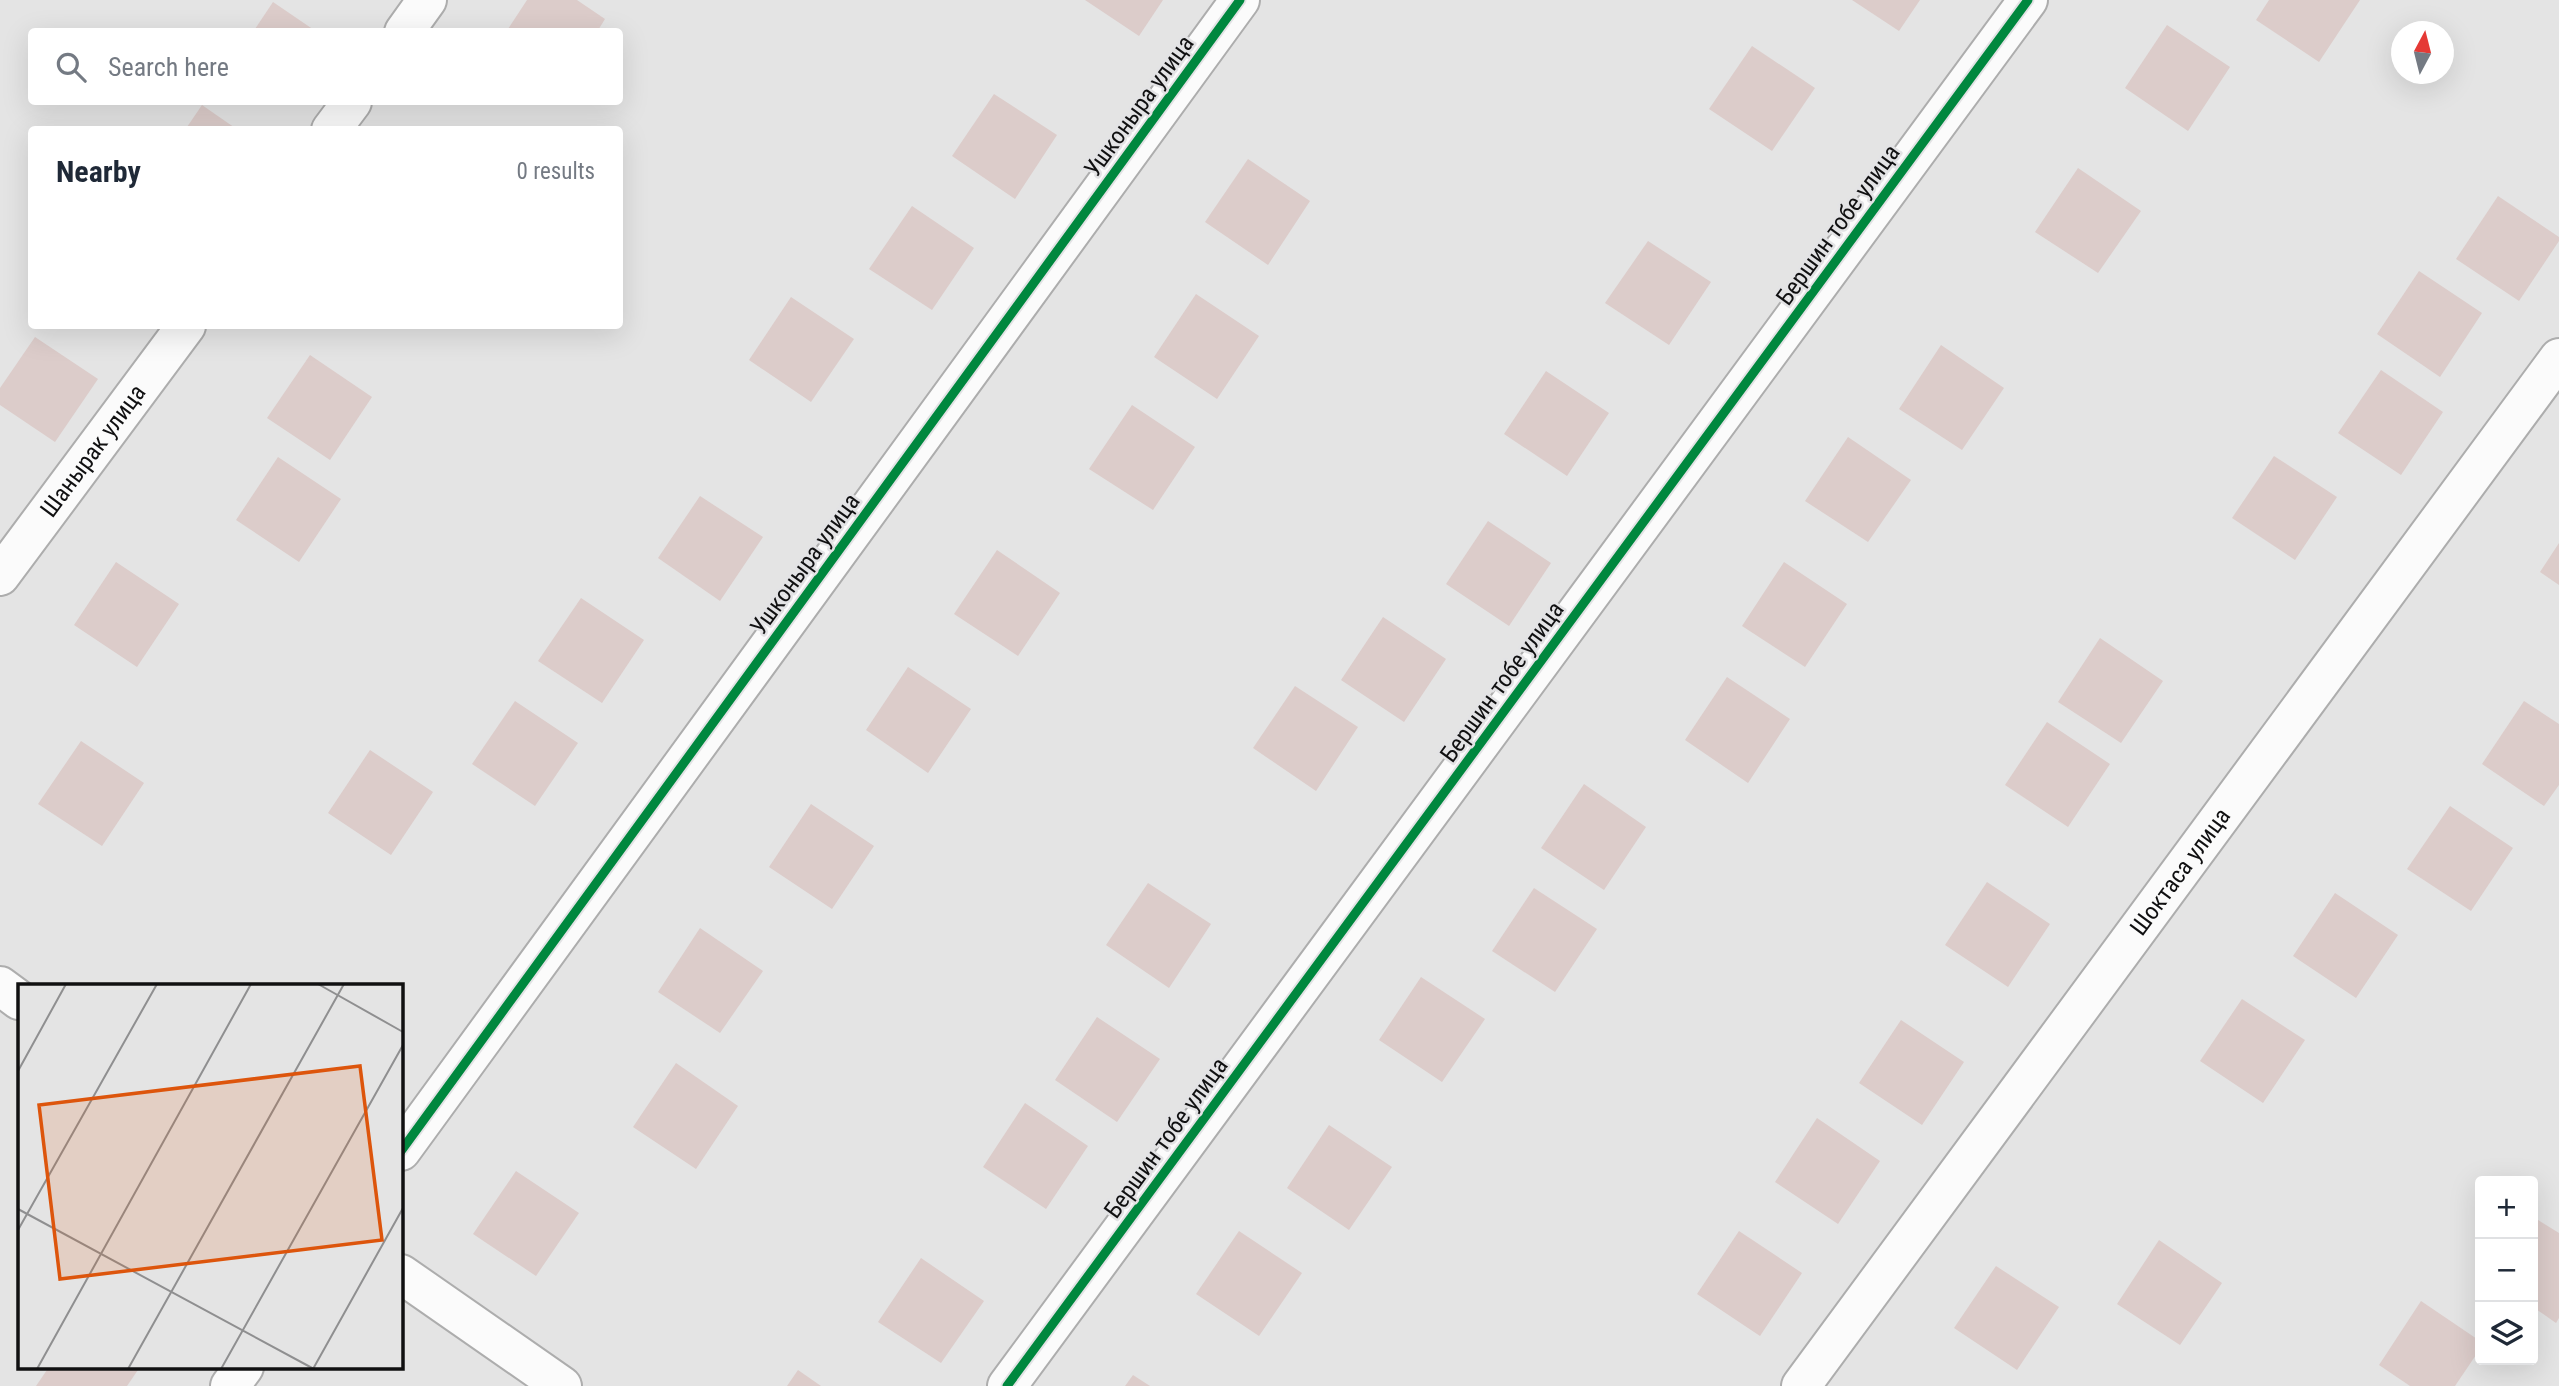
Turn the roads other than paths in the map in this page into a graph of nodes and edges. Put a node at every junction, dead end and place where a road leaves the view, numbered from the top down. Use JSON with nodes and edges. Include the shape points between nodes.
{"nodes":[{"id":1,"x":427,"y":0,"type":"edge"},
{"id":2,"x":1240,"y":0,"type":"edge"},
{"id":3,"x":2028,"y":0,"type":"edge"},
{"id":4,"x":407,"y":28,"type":"edge"},
{"id":5,"x":350,"y":105,"type":"edge"},
{"id":6,"x":334,"y":126,"type":"edge"},
{"id":7,"x":184,"y":329,"type":"edge"},
{"id":8,"x":2559,"y":358,"type":"edge"},
{"id":9,"x":0,"y":576,"type":"edge"},
{"id":10,"x":0,"y":986,"type":"edge"},
{"id":11,"x":18,"y":999,"type":"edge"},
{"id":12,"x":402,"y":1150,"type":"edge"},
{"id":13,"x":402,"y":1275,"type":"edge"},
{"id":14,"x":243,"y":1368,"type":"edge"},
{"id":15,"x":230,"y":1386,"type":"edge"},
{"id":16,"x":562,"y":1386,"type":"edge"},
{"id":17,"x":1007,"y":1386,"type":"edge"},
{"id":18,"x":1801,"y":1386,"type":"edge"}],
"edges":[{"from":1,"to":4,"type":"street"},
{"from":2,"to":12,"type":"street","name":"Ушконыра улица"},
{"from":3,"to":17,"type":"street","name":"Бершин тобе улица"},
{"from":5,"to":6,"type":"street"},
{"from":7,"to":9,"type":"street","name":"Шанырак улица"},
{"from":8,"to":18,"type":"street","name":"Шоктаса улица"},
{"from":10,"to":11,"type":"street"},
{"from":13,"to":16,"type":"street"},
{"from":14,"to":15,"type":"street"}]}
